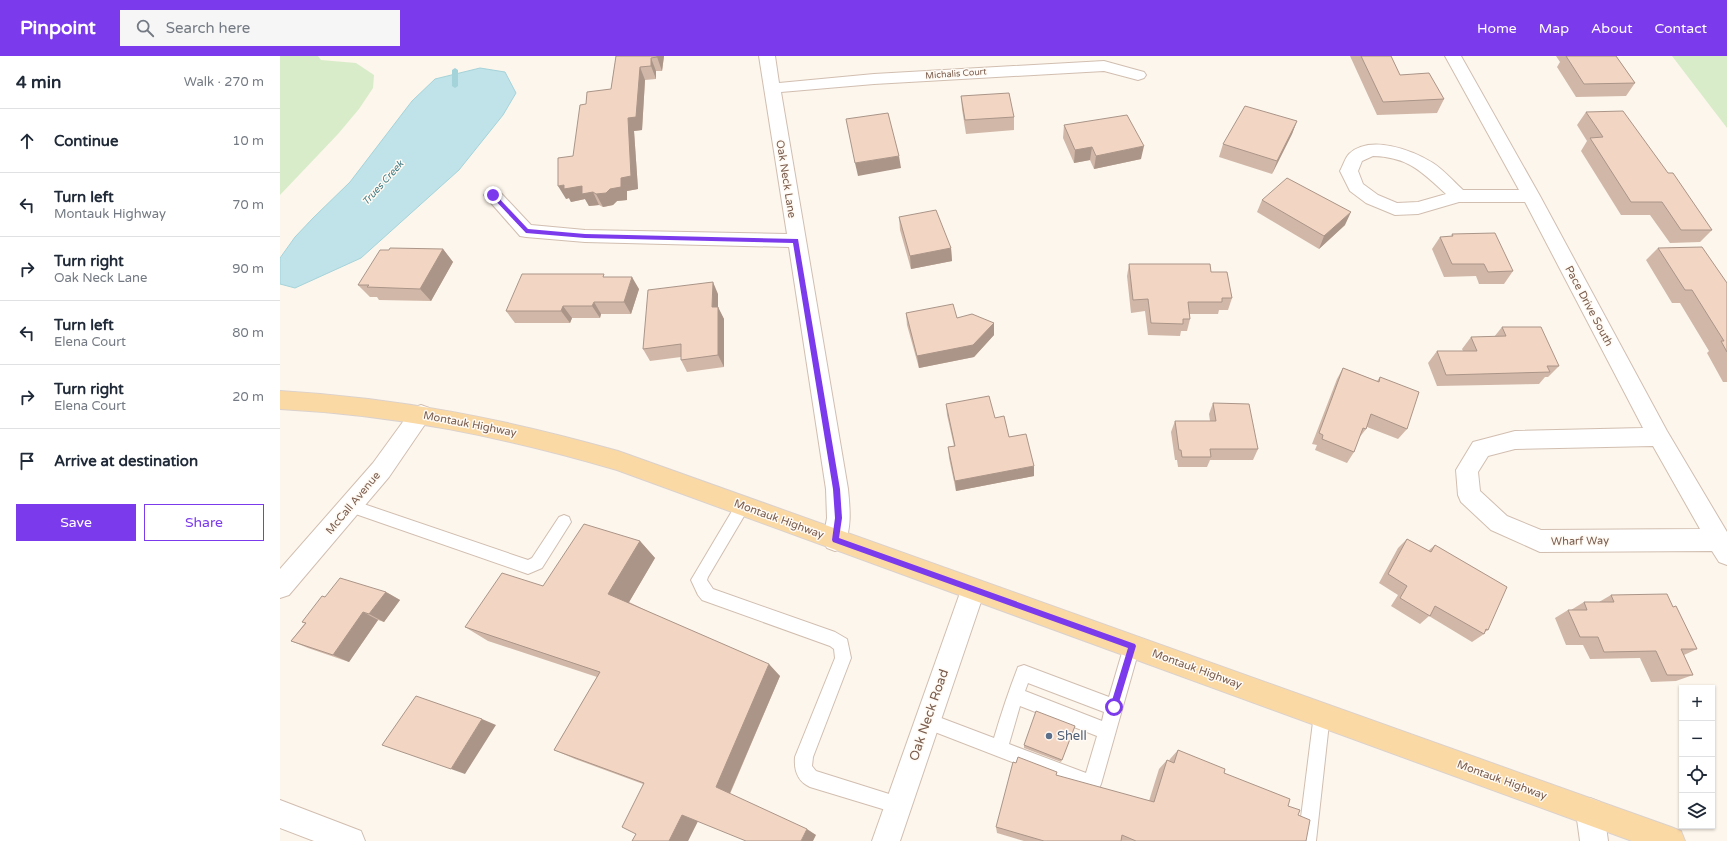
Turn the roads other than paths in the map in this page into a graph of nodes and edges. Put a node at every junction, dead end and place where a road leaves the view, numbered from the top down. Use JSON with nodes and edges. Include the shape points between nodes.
{"nodes":[{"id":1,"x":767,"y":56,"type":"edge"},
{"id":2,"x":1453,"y":56,"type":"edge"},
{"id":3,"x":1138,"y":75,"type":"dead end"},
{"id":4,"x":772,"y":88,"type":"junction"},
{"id":5,"x":493,"y":195,"type":"dead end"},
{"id":6,"x":1459,"y":196,"type":"junction"},
{"id":7,"x":1531,"y":196,"type":"junction"},
{"id":8,"x":796,"y":241,"type":"junction"},
{"id":9,"x":280,"y":400,"type":"edge"},
{"id":10,"x":421,"y":414,"type":"junction"},
{"id":11,"x":1659,"y":437,"type":"junction"},
{"id":12,"x":352,"y":506,"type":"junction"},
{"id":13,"x":743,"y":506,"type":"junction"},
{"id":14,"x":564,"y":522,"type":"dead end"},
{"id":15,"x":835,"y":540,"type":"junction"},
{"id":16,"x":1723,"y":547,"type":"edge"},
{"id":17,"x":280,"y":587,"type":"edge"},
{"id":18,"x":973,"y":590,"type":"junction"},
{"id":19,"x":1132,"y":646,"type":"junction"},
{"id":20,"x":1015,"y":696,"type":"junction"},
{"id":21,"x":1114,"y":707,"type":"junction"},
{"id":22,"x":1322,"y":714,"type":"junction"},
{"id":23,"x":928,"y":721,"type":"junction"},
{"id":24,"x":1107,"y":731,"type":"junction"},
{"id":25,"x":1000,"y":749,"type":"junction"},
{"id":26,"x":899,"y":805,"type":"junction"},
{"id":27,"x":1590,"y":812,"type":"junction"},
{"id":28,"x":280,"y":814,"type":"edge"},
{"id":29,"x":351,"y":841,"type":"edge"},
{"id":30,"x":886,"y":841,"type":"edge"},
{"id":31,"x":1308,"y":841,"type":"edge"},
{"id":32,"x":1594,"y":841,"type":"edge"},
{"id":33,"x":1670,"y":841,"type":"edge"}],
"edges":[{"from":1,"to":4,"type":"street","name":"Oak Neck Lane"},
{"from":2,"to":7,"type":"street","name":"Pace Drive South"},
{"from":3,"to":4,"type":"street","name":"Michalis Court","via":[[1104,66],[874,79]]},
{"from":4,"to":8,"type":"street","name":"Oak Neck Lane"},
{"from":5,"to":8,"type":"street","via":[[526,231],[585,236]]},
{"from":6,"to":6,"type":"street","via":[[1428,168],[1392,151],[1370,150],[1355,158],[1349,171],[1356,187],[1372,199],[1395,209],[1418,208]]},
{"from":6,"to":7,"type":"street"},
{"from":7,"to":11,"type":"street","name":"Pace Drive South"},
{"from":8,"to":15,"type":"street","name":"Oak Neck Lane","via":[[837,496],[839,518]]},
{"from":9,"to":10,"type":"main road","name":"Montauk Highway"},
{"from":10,"to":12,"type":"street","name":"McCall Avenue","via":[[393,455]]},
{"from":10,"to":13,"type":"main road","name":"Montauk Highway","via":[[496,428],[567,446],[618,461]]},
{"from":11,"to":16,"type":"street","name":"Pace Drive South"},
{"from":11,"to":16,"type":"street","name":"Wharf Way","via":[[1515,440],[1481,449],[1467,470],[1469,495],[1500,523],[1540,541]]},
{"from":12,"to":14,"type":"lane","via":[[528,568],[537,563]]},
{"from":12,"to":17,"type":"street","name":"McCall Avenue"},
{"from":13,"to":15,"type":"main road","name":"Montauk Highway"},
{"from":13,"to":26,"type":"lane","via":[[699,580],[703,590],[708,595],[835,640],[841,646],[843,658],[804,757],[803,768],[810,778]]},
{"from":15,"to":18,"type":"main road","name":"Montauk Highway"},
{"from":18,"to":19,"type":"main road","name":"Montauk Highway"},
{"from":18,"to":23,"type":"street","name":"Oak Neck Road"},
{"from":19,"to":21,"type":"lane"},
{"from":19,"to":22,"type":"main road","name":"Montauk Highway"},
{"from":20,"to":21,"type":"lane","via":[[1024,673]]},
{"from":20,"to":24,"type":"lane"},
{"from":20,"to":25,"type":"lane"},
{"from":21,"to":24,"type":"lane"},
{"from":22,"to":27,"type":"main road","name":"Montauk Highway"},
{"from":22,"to":31,"type":"lane"},
{"from":23,"to":25,"type":"lane"},
{"from":23,"to":26,"type":"street","name":"Oak Neck Road"},
{"from":24,"to":25,"type":"lane","via":[[1092,784]]},
{"from":26,"to":30,"type":"street","name":"Oak Neck Road"},
{"from":27,"to":32,"type":"street"},
{"from":27,"to":33,"type":"main road","name":"Montauk Highway"},
{"from":28,"to":29,"type":"street"}]}
